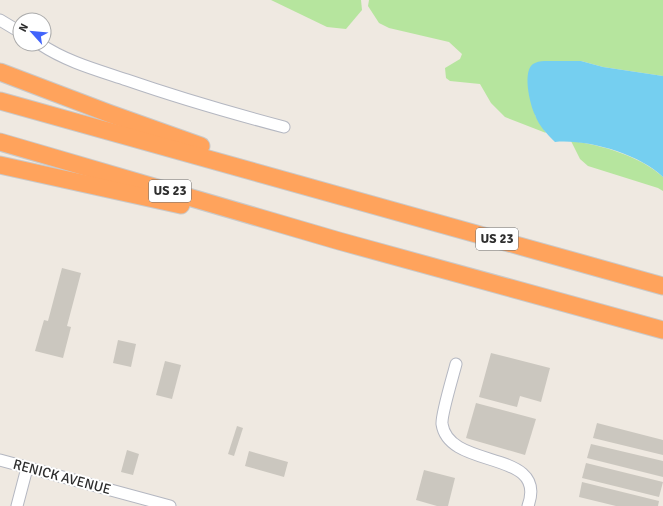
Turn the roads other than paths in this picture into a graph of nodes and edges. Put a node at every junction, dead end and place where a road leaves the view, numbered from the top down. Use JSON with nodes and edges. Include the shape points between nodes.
{"nodes":[{"id":1,"x":0,"y":20,"type":"edge"},
{"id":2,"x":12,"y":27,"type":"edge"},
{"id":3,"x":52,"y":52,"type":"edge"},
{"id":4,"x":0,"y":72,"type":"edge"},
{"id":5,"x":0,"y":101,"type":"edge"},
{"id":6,"x":284,"y":127,"type":"dead end"},
{"id":7,"x":0,"y":142,"type":"edge"},
{"id":8,"x":0,"y":164,"type":"edge"},
{"id":9,"x":331,"y":192,"type":"junction"},
{"id":10,"x":339,"y":241,"type":"junction"},
{"id":11,"x":663,"y":286,"type":"edge"},
{"id":12,"x":663,"y":330,"type":"edge"},
{"id":13,"x":456,"y":364,"type":"dead end"},
{"id":14,"x":0,"y":460,"type":"edge"},
{"id":15,"x":28,"y":468,"type":"junction"},
{"id":16,"x":147,"y":503,"type":"edge"},
{"id":17,"x":17,"y":506,"type":"edge"},
{"id":18,"x":170,"y":506,"type":"edge"},
{"id":19,"x":528,"y":506,"type":"edge"}],
"edges":[{"from":1,"to":2,"type":"street"},
{"from":3,"to":6,"type":"street","via":[[165,93]]},
{"from":4,"to":9,"type":"highway","via":[[115,116]]},
{"from":5,"to":9,"type":"highway","number":"US 23"},
{"from":7,"to":10,"type":"highway","number":"US 23"},
{"from":8,"to":10,"type":"highway"},
{"from":9,"to":11,"type":"highway","number":"US 23"},
{"from":10,"to":12,"type":"highway","number":"US 23"},
{"from":13,"to":19,"type":"street","via":[[442,422],[445,435],[470,454],[517,469],[530,484]]},
{"from":14,"to":15,"type":"street","name":"RENICK AVENUE"},
{"from":15,"to":16,"type":"street","name":"RENICK AVENUE"},
{"from":15,"to":17,"type":"street"},
{"from":16,"to":18,"type":"street","name":"RENICK AVENUE"}]}
